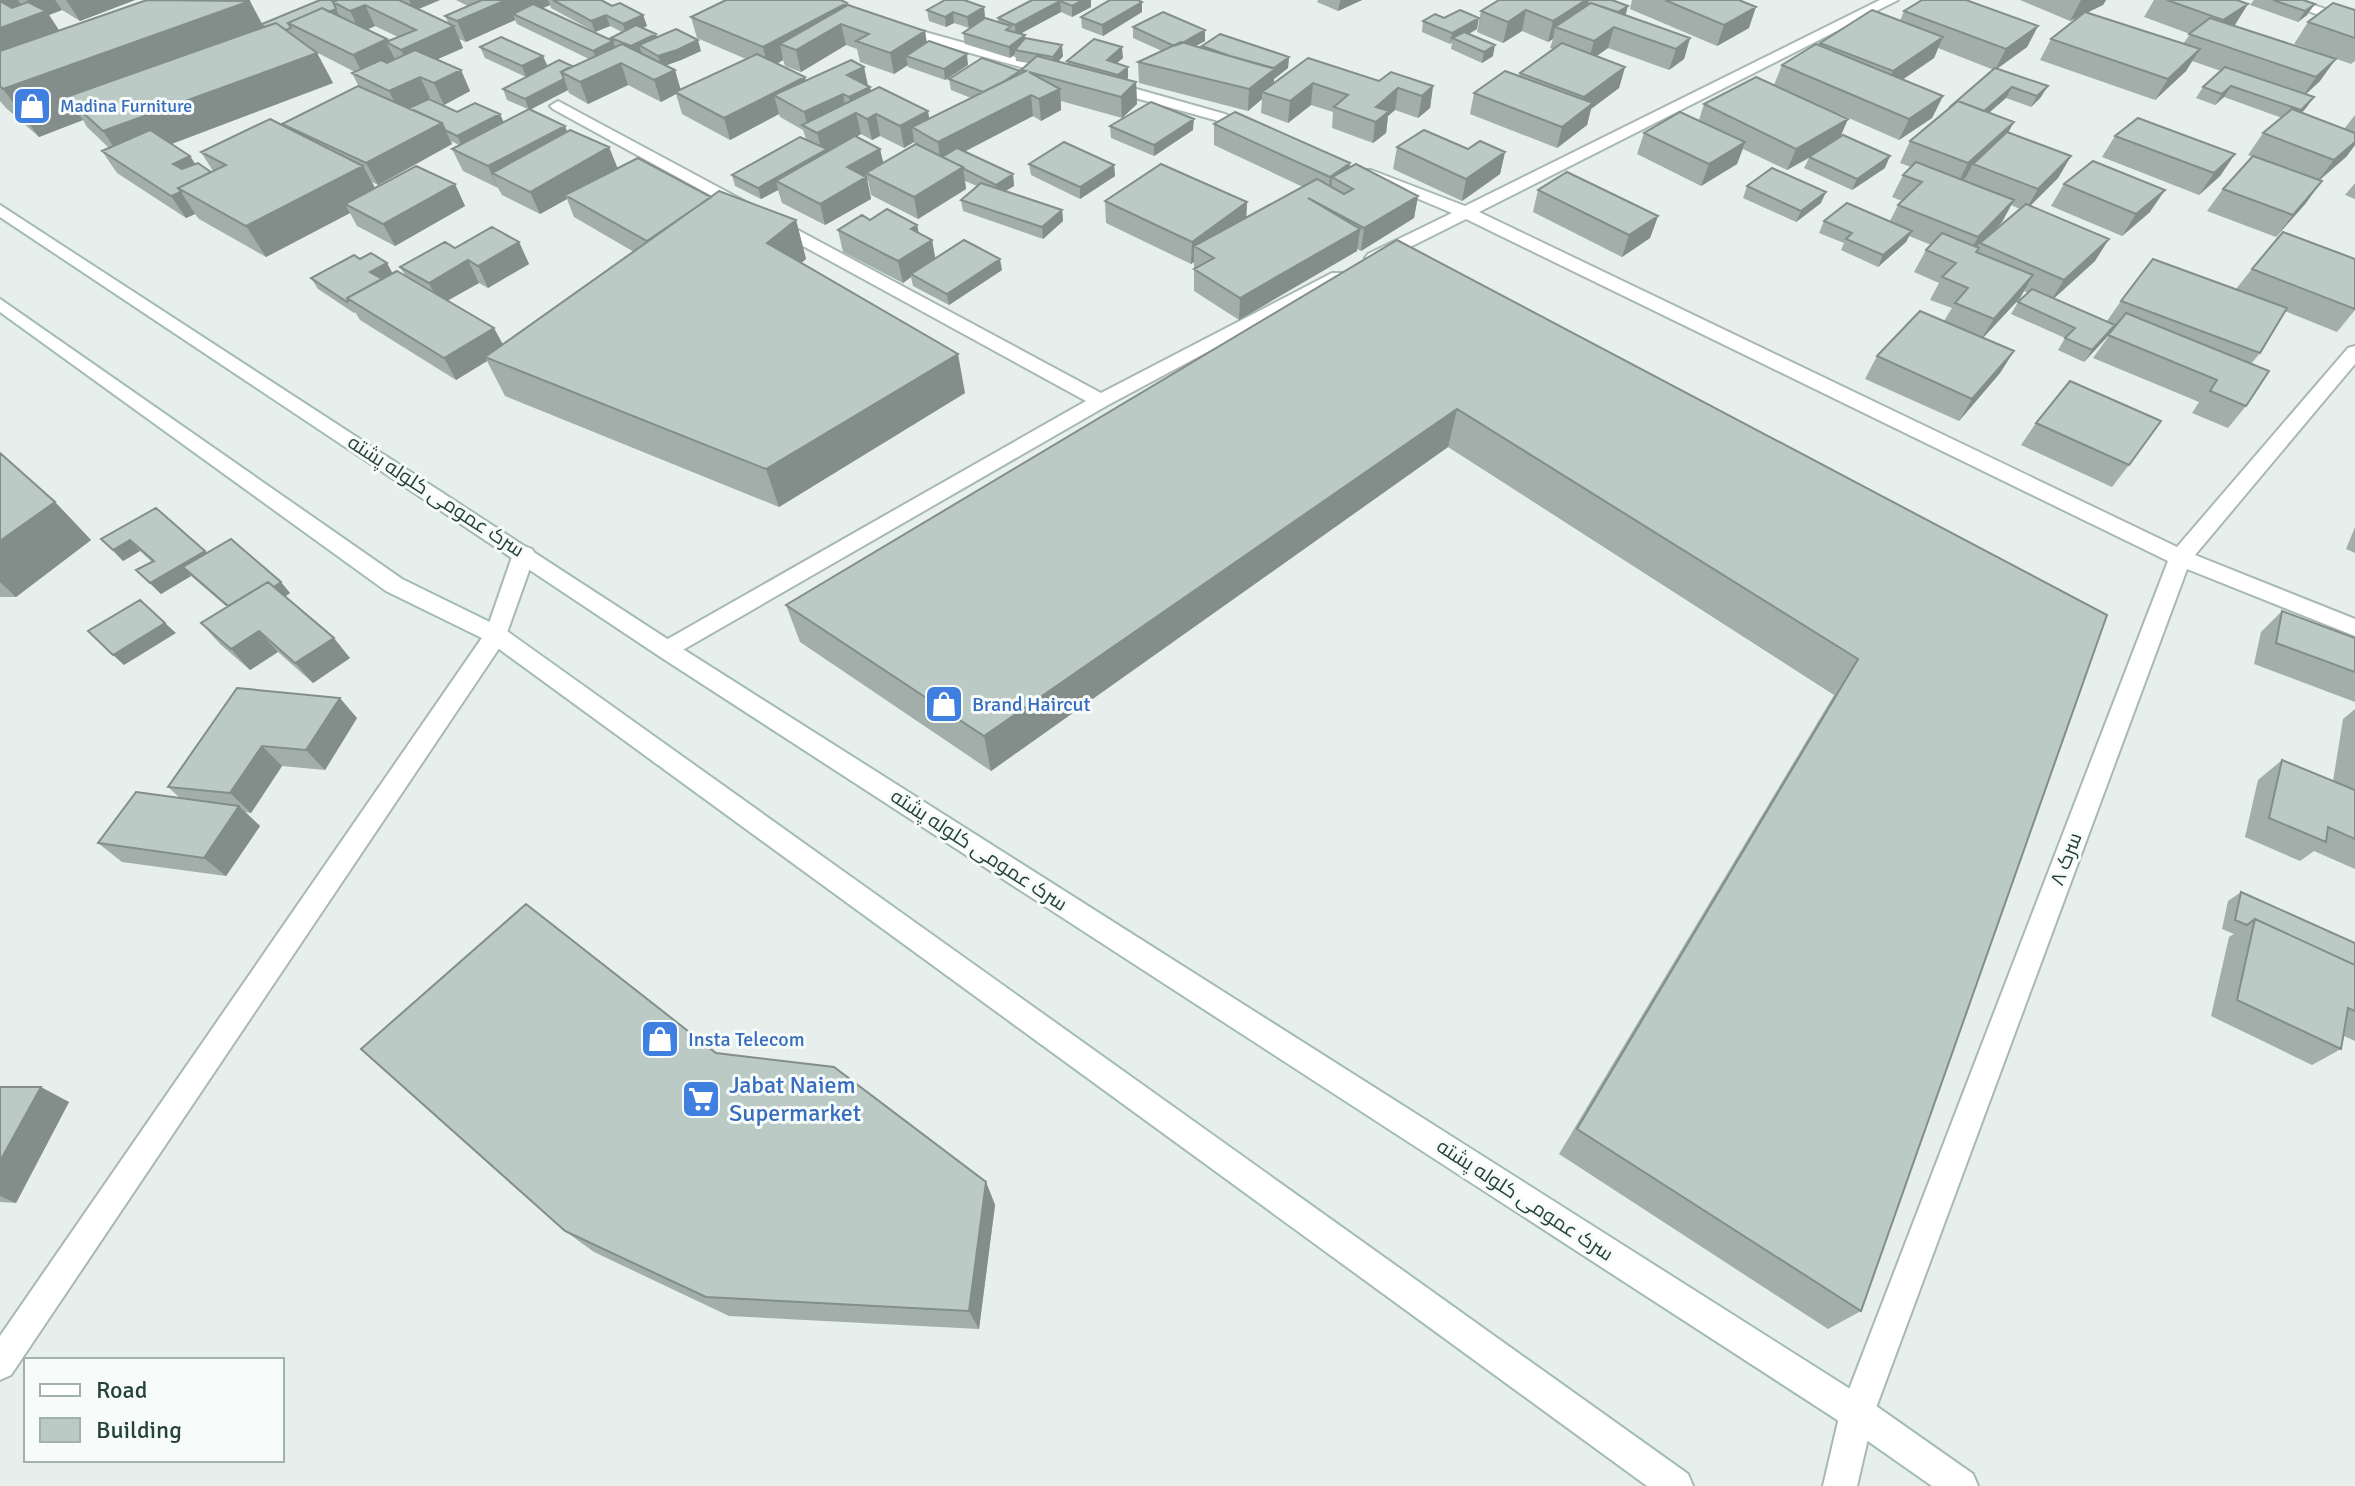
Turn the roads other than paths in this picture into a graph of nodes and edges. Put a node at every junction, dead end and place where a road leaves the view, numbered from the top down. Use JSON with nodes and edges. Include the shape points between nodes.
{"nodes":[{"id":1,"x":1891,"y":0,"type":"edge"},
{"id":2,"x":2285,"y":0,"type":"edge"},
{"id":3,"x":878,"y":23,"type":"edge"},
{"id":4,"x":2355,"y":24,"type":"edge"},
{"id":5,"x":558,"y":106,"type":"dead end"},
{"id":6,"x":1263,"y":134,"type":"edge"},
{"id":7,"x":1349,"y":167,"type":"edge"},
{"id":8,"x":0,"y":210,"type":"edge"},
{"id":9,"x":1463,"y":211,"type":"junction"},
{"id":10,"x":0,"y":304,"type":"edge"},
{"id":11,"x":2355,"y":352,"type":"edge"},
{"id":12,"x":1101,"y":401,"type":"junction"},
{"id":13,"x":524,"y":554,"type":"junction"},
{"id":14,"x":2180,"y":558,"type":"junction"},
{"id":15,"x":2355,"y":628,"type":"edge"},
{"id":16,"x":496,"y":635,"type":"junction"},
{"id":17,"x":667,"y":650,"type":"junction"},
{"id":18,"x":0,"y":1364,"type":"edge"},
{"id":19,"x":1857,"y":1413,"type":"junction"},
{"id":20,"x":1676,"y":1486,"type":"edge"},
{"id":21,"x":1840,"y":1486,"type":"edge"},
{"id":22,"x":1961,"y":1486,"type":"edge"}],
"edges":[{"from":1,"to":9,"type":"street"},
{"from":2,"to":4,"type":"street"},
{"from":3,"to":6,"type":"street","via":[[1220,117]]},
{"from":5,"to":12,"type":"street"},
{"from":7,"to":9,"type":"street"},
{"from":8,"to":13,"type":"street","name":"سرک عمومی کلوله پشته"},
{"from":9,"to":12,"type":"street"},
{"from":9,"to":14,"type":"street"},
{"from":10,"to":16,"type":"street","via":[[394,585]]},
{"from":11,"to":14,"type":"street","name":"سرک ۸"},
{"from":12,"to":17,"type":"street"},
{"from":13,"to":16,"type":"street"},
{"from":13,"to":17,"type":"street","name":"سرک عمومی کلوله پشته"},
{"from":14,"to":15,"type":"street"},
{"from":14,"to":19,"type":"street","name":"سرک ۸"},
{"from":16,"to":18,"type":"street"},
{"from":16,"to":20,"type":"street"},
{"from":17,"to":19,"type":"street","name":"سرک عمومی کلوله پشته"},
{"from":19,"to":21,"type":"street","name":"سرک ۸"},
{"from":19,"to":22,"type":"street","name":"سرک عمومی کلوله پشته"}]}
